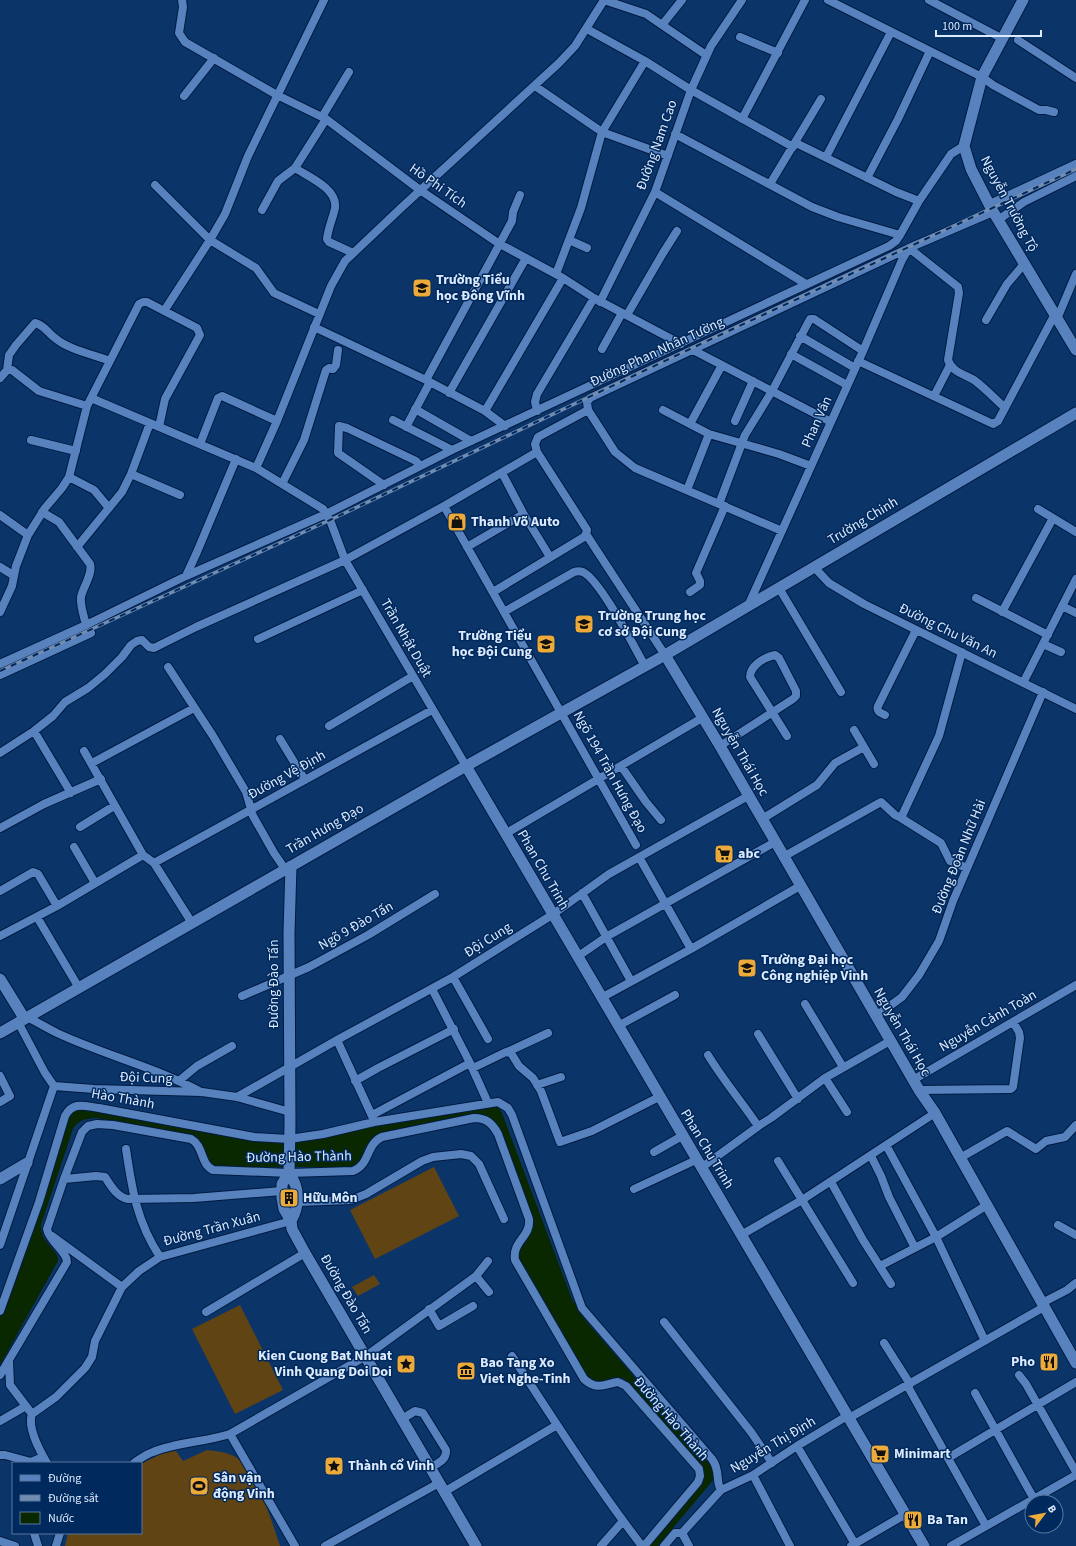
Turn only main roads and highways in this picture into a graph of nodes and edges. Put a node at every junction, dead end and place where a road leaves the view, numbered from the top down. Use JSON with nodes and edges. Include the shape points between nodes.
{"nodes":[{"id":1,"x":1023,"y":0,"type":"edge"},
{"id":2,"x":1076,"y":350,"type":"edge"},
{"id":3,"x":1076,"y":413,"type":"edge"},
{"id":4,"x":666,"y":655,"type":"junction"},
{"id":5,"x":466,"y":766,"type":"junction"},
{"id":6,"x":288,"y":868,"type":"junction"},
{"id":7,"x":0,"y":979,"type":"edge"},
{"id":8,"x":23,"y":1019,"type":"junction"},
{"id":9,"x":0,"y":1033,"type":"edge"},
{"id":10,"x":27,"y":1163,"type":"road end"},
{"id":11,"x":289,"y":1171,"type":"junction"},
{"id":12,"x":0,"y":1179,"type":"edge"},
{"id":13,"x":291,"y":1221,"type":"junction"},
{"id":14,"x":1076,"y":1363,"type":"edge"},
{"id":15,"x":476,"y":1546,"type":"edge"},
{"id":16,"x":924,"y":1546,"type":"edge"}],
"edges":[{"from":1,"to":2,"type":"main road","name":"Nguyễn Trường Tộ","via":[[982,77],[964,146],[971,169],[994,212]]},
{"from":3,"to":4,"type":"main road","name":"Trường Chinh"},
{"from":4,"to":5,"type":"main road","name":"Trần Hưng Đạo"},
{"from":4,"to":14,"type":"main road","name":"Nguyễn Thái Học","via":[[890,1041],[935,1113]]},
{"from":5,"to":6,"type":"main road","name":"Trần Hưng Đạo"},
{"from":5,"to":16,"type":"main road","name":"Phan Chu Trinh"},
{"from":6,"to":8,"type":"main road","name":"Trần Hưng Đạo"},
{"from":6,"to":11,"type":"main road","name":"Đường Đào Tấn"},
{"from":7,"to":8,"type":"main road"},
{"from":8,"to":9,"type":"main road","name":"Trần Hưng Đạo"},
{"from":10,"to":12,"type":"main road"},
{"from":11,"to":13,"type":"main road","name":"Đường Đào Tấn","via":[[297,1188],[298,1202]]},
{"from":11,"to":13,"type":"main road","name":"Đường Đào Tấn","via":[[282,1184],[282,1191],[284,1209]]},
{"from":13,"to":15,"type":"main road","name":"Đường Đào Tấn","via":[[305,1253]]}]}
